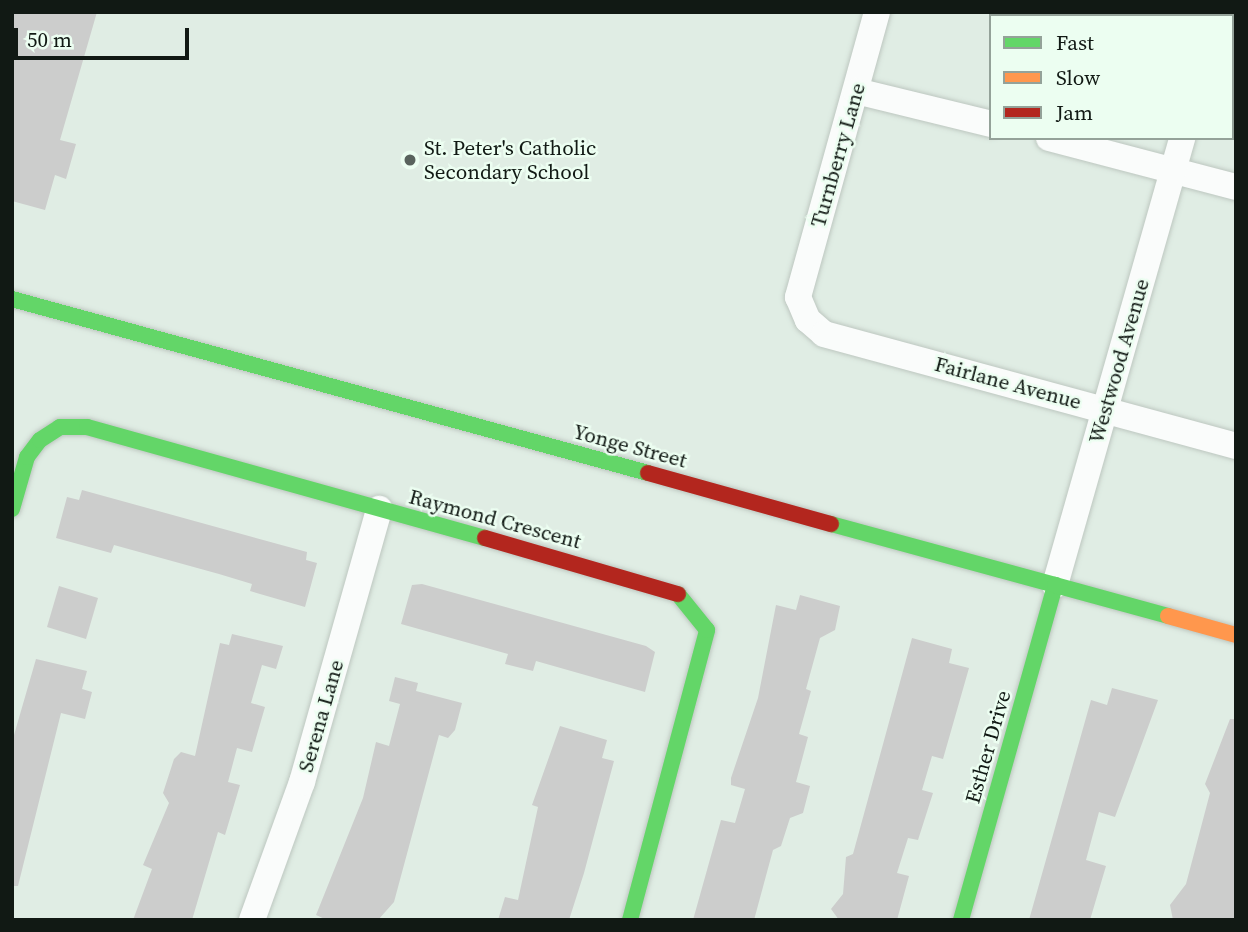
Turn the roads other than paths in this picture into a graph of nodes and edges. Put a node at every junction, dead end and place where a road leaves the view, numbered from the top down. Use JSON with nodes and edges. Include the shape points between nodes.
{"nodes":[{"id":1,"x":877,"y":12,"type":"edge"},
{"id":2,"x":856,"y":91,"type":"junction"},
{"id":3,"x":989,"y":124,"type":"edge"},
{"id":4,"x":1057,"y":140,"type":"edge"},
{"id":5,"x":1182,"y":140,"type":"edge"},
{"id":6,"x":1175,"y":169,"type":"junction"},
{"id":7,"x":1236,"y":187,"type":"edge"},
{"id":8,"x":798,"y":297,"type":"joint"},
{"id":9,"x":12,"y":299,"type":"edge"},
{"id":10,"x":1105,"y":409,"type":"junction"},
{"id":11,"x":1236,"y":446,"type":"edge"},
{"id":12,"x":12,"y":509,"type":"edge"},
{"id":13,"x":379,"y":509,"type":"junction"},
{"id":14,"x":1055,"y":585,"type":"junction"},
{"id":15,"x":1236,"y":635,"type":"edge"},
{"id":16,"x":252,"y":920,"type":"edge"},
{"id":17,"x":630,"y":920,"type":"edge"},
{"id":18,"x":961,"y":920,"type":"edge"}],
"edges":[{"from":1,"to":2,"type":"street","name":"Turnberry Lane"},
{"from":2,"to":3,"type":"street"},
{"from":2,"to":8,"type":"street","name":"Turnberry Lane"},
{"from":4,"to":6,"type":"street"},
{"from":5,"to":6,"type":"street","name":"Westwood Avenue"},
{"from":6,"to":7,"type":"street"},
{"from":6,"to":10,"type":"street","name":"Westwood Avenue"},
{"from":8,"to":10,"type":"street","name":"Fairlane Avenue","via":[[808,320],[824,334]]},
{"from":9,"to":14,"type":"street","name":"Yonge Street"},
{"from":10,"to":11,"type":"street","name":"Fairlane Avenue"},
{"from":10,"to":14,"type":"street","name":"Westwood Avenue"},
{"from":12,"to":13,"type":"street","name":"Raymond Crescent","via":[[27,457],[49,433],[73,425]]},
{"from":13,"to":16,"type":"street","name":"Serena Lane","via":[[302,782]]},
{"from":13,"to":17,"type":"street","name":"Raymond Crescent","via":[[669,589],[698,612],[707,630],[703,656]]},
{"from":14,"to":15,"type":"street","name":"Yonge Street"},
{"from":14,"to":18,"type":"street","name":"Esther Drive"}]}
